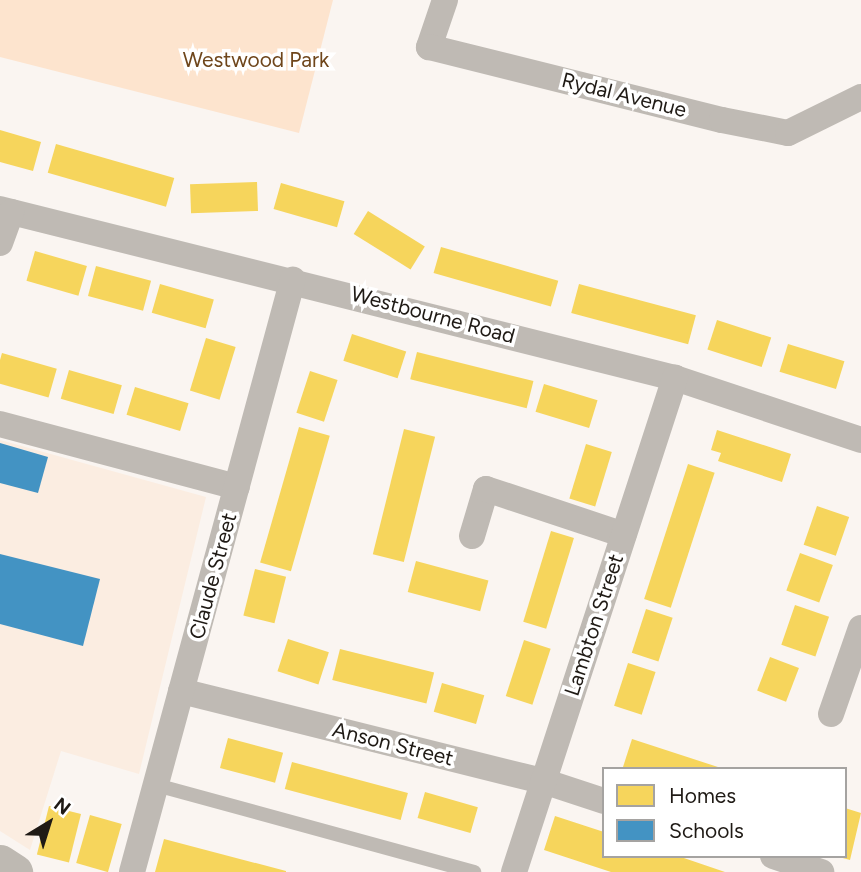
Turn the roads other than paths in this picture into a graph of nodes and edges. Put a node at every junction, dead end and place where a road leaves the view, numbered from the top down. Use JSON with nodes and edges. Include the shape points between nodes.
{"nodes":[{"id":1,"x":445,"y":0,"type":"edge"},
{"id":2,"x":861,"y":97,"type":"edge"},
{"id":3,"x":5,"y":210,"type":"edge"},
{"id":4,"x":0,"y":243,"type":"edge"},
{"id":5,"x":293,"y":279,"type":"junction"},
{"id":6,"x":675,"y":378,"type":"junction"},
{"id":7,"x":0,"y":424,"type":"edge"},
{"id":8,"x":861,"y":440,"type":"edge"},
{"id":9,"x":237,"y":487,"type":"junction"},
{"id":10,"x":624,"y":535,"type":"junction"},
{"id":11,"x":472,"y":536,"type":"dead end"},
{"id":12,"x":861,"y":628,"type":"edge"},
{"id":13,"x":181,"y":691,"type":"junction"},
{"id":14,"x":831,"y":714,"type":"dead end"},
{"id":15,"x":543,"y":781,"type":"junction"},
{"id":16,"x":156,"y":785,"type":"junction"},
{"id":17,"x":602,"y":800,"type":"edge"},
{"id":18,"x":779,"y":858,"type":"edge"},
{"id":19,"x":0,"y":863,"type":"edge"},
{"id":20,"x":14,"y":872,"type":"edge"},
{"id":21,"x":132,"y":872,"type":"edge"},
{"id":22,"x":474,"y":872,"type":"edge"},
{"id":23,"x":514,"y":872,"type":"edge"},
{"id":24,"x":821,"y":872,"type":"edge"}],
"edges":[{"from":1,"to":2,"type":"street","name":"Rydal Avenue","via":[[429,47],[722,120],[788,133]]},
{"from":3,"to":4,"type":"street"},
{"from":3,"to":5,"type":"street","name":"Westbourne Road"},
{"from":5,"to":6,"type":"street","name":"Westbourne Road"},
{"from":5,"to":9,"type":"street","name":"Claude Street"},
{"from":6,"to":8,"type":"street","name":"Westbourne Road"},
{"from":6,"to":10,"type":"street","name":"Lambton Street"},
{"from":7,"to":9,"type":"street"},
{"from":9,"to":13,"type":"street","name":"Claude Street"},
{"from":10,"to":11,"type":"street","via":[[486,489]]},
{"from":10,"to":15,"type":"street","name":"Lambton Street"},
{"from":12,"to":14,"type":"street"},
{"from":13,"to":15,"type":"street","name":"Anson Street"},
{"from":13,"to":16,"type":"street","name":"Claude Street"},
{"from":15,"to":17,"type":"street","name":"Anson Street"},
{"from":15,"to":23,"type":"street","name":"Lambton Street"},
{"from":16,"to":21,"type":"street","name":"Claude Street"},
{"from":16,"to":22,"type":"lane"},
{"from":18,"to":24,"type":"street"},
{"from":19,"to":20,"type":"main road"}]}
